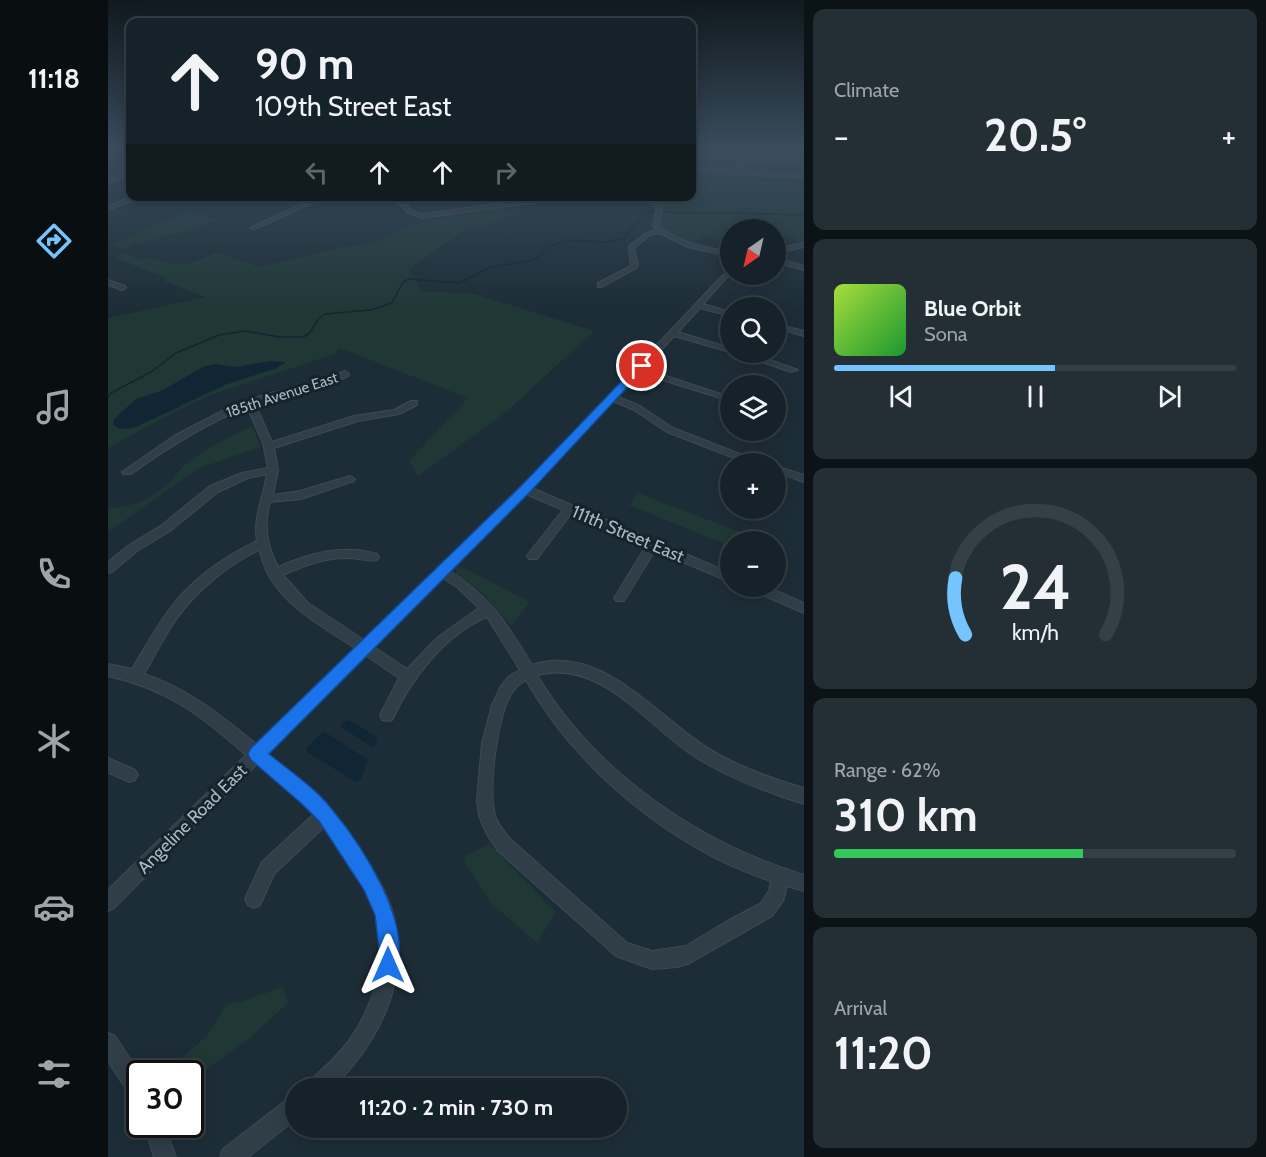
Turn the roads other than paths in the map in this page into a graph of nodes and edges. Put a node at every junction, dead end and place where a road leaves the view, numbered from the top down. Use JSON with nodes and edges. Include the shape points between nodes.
{"nodes":[{"id":1,"x":124,"y":203,"type":"joint"},
{"id":2,"x":309,"y":203,"type":"edge"},
{"id":3,"x":402,"y":203,"type":"edge"},
{"id":4,"x":517,"y":203,"type":"edge"},
{"id":5,"x":656,"y":203,"type":"edge"},
{"id":6,"x":133,"y":206,"type":"dead end"},
{"id":7,"x":108,"y":208,"type":"edge"},
{"id":8,"x":253,"y":228,"type":"dead end"},
{"id":9,"x":660,"y":231,"type":"junction"},
{"id":10,"x":804,"y":245,"type":"edge"},
{"id":11,"x":786,"y":248,"type":"edge"},
{"id":12,"x":720,"y":251,"type":"edge"},
{"id":13,"x":786,"y":262,"type":"edge"},
{"id":14,"x":790,"y":263,"type":"junction"},
{"id":15,"x":786,"y":264,"type":"edge"},
{"id":16,"x":804,"y":268,"type":"edge"},
{"id":17,"x":720,"y":281,"type":"edge"},
{"id":18,"x":108,"y":282,"type":"edge"},
{"id":19,"x":601,"y":285,"type":"dead end"},
{"id":20,"x":122,"y":288,"type":"dead end"},
{"id":21,"x":698,"y":305,"type":"junction"},
{"id":22,"x":720,"y":311,"type":"edge"},
{"id":23,"x":786,"y":329,"type":"edge"},
{"id":24,"x":674,"y":333,"type":"junction"},
{"id":25,"x":804,"y":334,"type":"edge"},
{"id":26,"x":720,"y":347,"type":"edge"},
{"id":27,"x":772,"y":363,"type":"edge"},
{"id":28,"x":639,"y":370,"type":"junction"},
{"id":29,"x":794,"y":370,"type":"dead end"},
{"id":30,"x":345,"y":374,"type":"dead end"},
{"id":31,"x":720,"y":396,"type":"edge"},
{"id":32,"x":613,"y":398,"type":"junction"},
{"id":33,"x":250,"y":403,"type":"junction"},
{"id":34,"x":414,"y":403,"type":"dead end"},
{"id":35,"x":269,"y":446,"type":"junction"},
{"id":36,"x":731,"y":453,"type":"edge"},
{"id":37,"x":273,"y":470,"type":"junction"},
{"id":38,"x":127,"y":472,"type":"dead end"},
{"id":39,"x":786,"y":473,"type":"edge"},
{"id":40,"x":350,"y":479,"type":"dead end"},
{"id":41,"x":804,"y":479,"type":"edge"},
{"id":42,"x":525,"y":489,"type":"junction"},
{"id":43,"x":266,"y":500,"type":"junction"},
{"id":44,"x":569,"y":509,"type":"junction"},
{"id":45,"x":262,"y":544,"type":"junction"},
{"id":46,"x":652,"y":545,"type":"junction"},
{"id":47,"x":533,"y":556,"type":"dead end"},
{"id":48,"x":373,"y":557,"type":"dead end"},
{"id":49,"x":108,"y":569,"type":"edge"},
{"id":50,"x":441,"y":571,"type":"junction"},
{"id":51,"x":274,"y":574,"type":"junction"},
{"id":52,"x":720,"y":574,"type":"edge"},
{"id":53,"x":778,"y":597,"type":"edge"},
{"id":54,"x":620,"y":598,"type":"dead end"},
{"id":55,"x":804,"y":608,"type":"edge"},
{"id":56,"x":489,"y":609,"type":"junction"},
{"id":57,"x":364,"y":648,"type":"junction"},
{"id":58,"x":108,"y":670,"type":"edge"},
{"id":59,"x":530,"y":673,"type":"junction"},
{"id":60,"x":135,"y":676,"type":"junction"},
{"id":61,"x":408,"y":677,"type":"junction"},
{"id":62,"x":387,"y":716,"type":"dead end"},
{"id":63,"x":257,"y":754,"type":"junction"},
{"id":64,"x":108,"y":765,"type":"edge"},
{"id":65,"x":130,"y":775,"type":"dead end"},
{"id":66,"x":804,"y":796,"type":"edge"},
{"id":67,"x":325,"y":815,"type":"junction"},
{"id":68,"x":781,"y":876,"type":"junction"},
{"id":69,"x":804,"y":883,"type":"edge"},
{"id":70,"x":254,"y":899,"type":"dead end"},
{"id":71,"x":108,"y":902,"type":"edge"},
{"id":72,"x":108,"y":1043,"type":"edge"},
{"id":73,"x":126,"y":1071,"type":"edge"},
{"id":74,"x":327,"y":1078,"type":"edge"},
{"id":75,"x":285,"y":1114,"type":"edge"},
{"id":76,"x":158,"y":1138,"type":"edge"},
{"id":77,"x":165,"y":1157,"type":"edge"},
{"id":78,"x":231,"y":1157,"type":"edge"}],
"edges":[{"from":1,"to":6,"type":"street"},
{"from":1,"to":7,"type":"street"},
{"from":2,"to":8,"type":"street"},
{"from":3,"to":4,"type":"street","via":[[410,212],[422,216]]},
{"from":5,"to":9,"type":"street","via":[[660,206],[656,226]]},
{"from":9,"to":12,"type":"street"},
{"from":9,"to":19,"type":"street","via":[[648,234],[631,247],[634,267]]},
{"from":10,"to":11,"type":"street"},
{"from":13,"to":14,"type":"street"},
{"from":14,"to":15,"type":"street"},
{"from":14,"to":16,"type":"street"},
{"from":17,"to":21,"type":"street","name":"Angeline Road East"},
{"from":18,"to":20,"type":"street"},
{"from":21,"to":22,"type":"street"},
{"from":21,"to":24,"type":"street","name":"Angeline Road East"},
{"from":23,"to":25,"type":"street"},
{"from":24,"to":26,"type":"street"},
{"from":24,"to":28,"type":"street","name":"Angeline Road East"},
{"from":27,"to":29,"type":"street"},
{"from":28,"to":31,"type":"street"},
{"from":28,"to":32,"type":"street","name":"Angeline Road East"},
{"from":30,"to":33,"type":"street","name":"185th Avenue East"},
{"from":32,"to":36,"type":"street","via":[[637,408],[670,430]]},
{"from":32,"to":42,"type":"street","name":"Angeline Road East"},
{"from":33,"to":35,"type":"street"},
{"from":33,"to":38,"type":"street","name":"185th Avenue East","via":[[179,436]]},
{"from":34,"to":35,"type":"street","via":[[396,412],[357,418]]},
{"from":35,"to":37,"type":"street"},
{"from":37,"to":43,"type":"street"},
{"from":37,"to":49,"type":"street","via":[[246,475],[214,489]]},
{"from":39,"to":41,"type":"street"},
{"from":40,"to":43,"type":"street","via":[[301,495]]},
{"from":42,"to":44,"type":"street","name":"111th Street East"},
{"from":42,"to":50,"type":"street","name":"Angeline Road East"},
{"from":43,"to":45,"type":"street","via":[[261,519]]},
{"from":44,"to":46,"type":"street","name":"111th Street East"},
{"from":44,"to":47,"type":"street"},
{"from":45,"to":51,"type":"street"},
{"from":45,"to":60,"type":"street","via":[[239,555],[193,590],[173,614]]},
{"from":46,"to":52,"type":"street","name":"111th Street East"},
{"from":46,"to":54,"type":"street"},
{"from":48,"to":51,"type":"street","via":[[349,552],[328,554]]},
{"from":50,"to":56,"type":"street"},
{"from":50,"to":57,"type":"street","name":"Angeline Road East"},
{"from":51,"to":57,"type":"street","via":[[304,607]]},
{"from":53,"to":55,"type":"street"},
{"from":56,"to":59,"type":"street"},
{"from":56,"to":61,"type":"street","via":[[446,636]]},
{"from":57,"to":61,"type":"street"},
{"from":57,"to":63,"type":"street","name":"Angeline Road East"},
{"from":58,"to":60,"type":"street"},
{"from":59,"to":66,"type":"street","via":[[562,666],[590,674],[630,696],[701,752],[743,775]]},
{"from":59,"to":68,"type":"street","via":[[574,738],[622,784],[682,828]]},
{"from":59,"to":68,"type":"street","via":[[513,681],[500,698],[486,771],[487,818],[503,844],[622,950],[652,960],[690,954],[766,910],[777,895]]},
{"from":60,"to":63,"type":"street","via":[[183,695]]},
{"from":61,"to":62,"type":"street","via":[[394,696]]},
{"from":63,"to":67,"type":"street"},
{"from":63,"to":71,"type":"street","name":"Angeline Road East"},
{"from":64,"to":65,"type":"street"},
{"from":67,"to":70,"type":"street","via":[[267,868]]},
{"from":67,"to":74,"type":"street","via":[[379,898],[389,949],[386,982],[371,1024],[358,1046]]},
{"from":68,"to":69,"type":"street"},
{"from":72,"to":73,"type":"street"},
{"from":75,"to":78,"type":"street"},
{"from":76,"to":77,"type":"street"}]}
